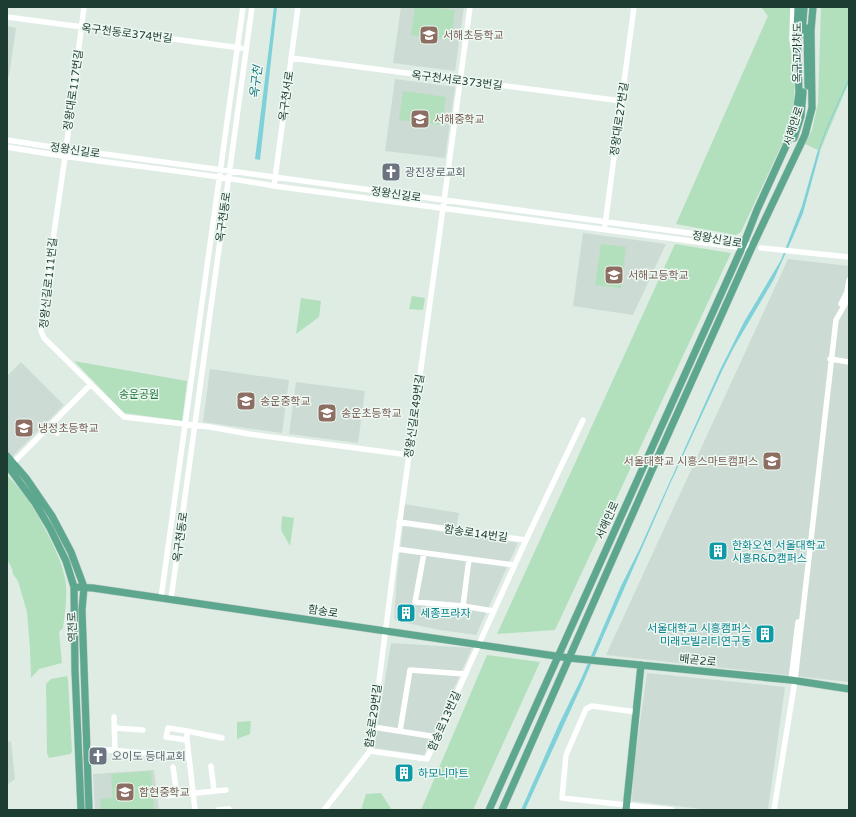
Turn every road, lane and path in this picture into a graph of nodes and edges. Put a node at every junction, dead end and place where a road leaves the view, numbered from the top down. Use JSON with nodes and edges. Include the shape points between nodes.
{"nodes":[{"id":1,"x":84,"y":7,"type":"edge"},
{"id":2,"x":243,"y":7,"type":"edge"},
{"id":3,"x":252,"y":7,"type":"edge"},
{"id":4,"x":298,"y":7,"type":"edge"},
{"id":5,"x":470,"y":7,"type":"edge"},
{"id":6,"x":634,"y":7,"type":"edge"},
{"id":7,"x":793,"y":7,"type":"edge"},
{"id":8,"x":798,"y":7,"type":"edge"},
{"id":9,"x":804,"y":7,"type":"edge"},
{"id":10,"x":808,"y":7,"type":"edge"},
{"id":11,"x":813,"y":7,"type":"edge"},
{"id":12,"x":7,"y":17,"type":"edge"},
{"id":13,"x":81,"y":27,"type":"junction"},
{"id":14,"x":238,"y":48,"type":"junction"},
{"id":15,"x":246,"y":49,"type":"junction"},
{"id":16,"x":292,"y":58,"type":"junction"},
{"id":17,"x":798,"y":69,"type":"junction"},
{"id":18,"x":460,"y":80,"type":"junction"},
{"id":19,"x":622,"y":101,"type":"junction"},
{"id":20,"x":7,"y":140,"type":"edge"},
{"id":21,"x":7,"y":147,"type":"edge"},
{"id":22,"x":65,"y":149,"type":"junction"},
{"id":23,"x":65,"y":157,"type":"junction"},
{"id":24,"x":221,"y":170,"type":"junction"},
{"id":25,"x":230,"y":171,"type":"junction"},
{"id":26,"x":220,"y":177,"type":"junction"},
{"id":27,"x":275,"y":177,"type":"junction"},
{"id":28,"x":229,"y":178,"type":"junction"},
{"id":29,"x":274,"y":186,"type":"junction"},
{"id":30,"x":773,"y":188,"type":"junction"},
{"id":31,"x":444,"y":201,"type":"junction"},
{"id":32,"x":442,"y":208,"type":"junction"},
{"id":33,"x":605,"y":222,"type":"junction"},
{"id":34,"x":604,"y":230,"type":"junction"},
{"id":35,"x":744,"y":243,"type":"junction"},
{"id":36,"x":753,"y":245,"type":"junction"},
{"id":37,"x":761,"y":248,"type":"joint"},
{"id":38,"x":849,"y":258,"type":"edge"},
{"id":39,"x":849,"y":280,"type":"edge"},
{"id":40,"x":849,"y":297,"type":"edge"},
{"id":41,"x":830,"y":359,"type":"junction"},
{"id":42,"x":849,"y":362,"type":"edge"},
{"id":43,"x":91,"y":384,"type":"junction"},
{"id":44,"x":583,"y":420,"type":"dead end"},
{"id":45,"x":186,"y":425,"type":"junction"},
{"id":46,"x":50,"y":426,"type":"junction"},
{"id":47,"x":195,"y":426,"type":"junction"},
{"id":48,"x":57,"y":434,"type":"dead end"},
{"id":49,"x":408,"y":455,"type":"junction"},
{"id":50,"x":7,"y":456,"type":"edge"},
{"id":51,"x":10,"y":464,"type":"edge"},
{"id":52,"x":399,"y":522,"type":"junction"},
{"id":53,"x":526,"y":540,"type":"junction"},
{"id":54,"x":396,"y":549,"type":"junction"},
{"id":55,"x":424,"y":553,"type":"junction"},
{"id":56,"x":469,"y":559,"type":"junction"},
{"id":57,"x":514,"y":565,"type":"junction"},
{"id":58,"x":74,"y":587,"type":"junction"},
{"id":59,"x":84,"y":587,"type":"junction"},
{"id":60,"x":161,"y":598,"type":"junction"},
{"id":61,"x":171,"y":599,"type":"junction"},
{"id":62,"x":463,"y":606,"type":"junction"},
{"id":63,"x":494,"y":612,"type":"junction"},
{"id":64,"x":384,"y":632,"type":"junction"},
{"id":65,"x":479,"y":644,"type":"junction"},
{"id":66,"x":557,"y":656,"type":"junction"},
{"id":67,"x":569,"y":658,"type":"junction"},
{"id":68,"x":641,"y":665,"type":"junction"},
{"id":69,"x":465,"y":674,"type":"junction"},
{"id":70,"x":793,"y":680,"type":"junction"},
{"id":71,"x":849,"y":689,"type":"edge"},
{"id":72,"x":636,"y":712,"type":"junction"},
{"id":73,"x":114,"y":717,"type":"dead end"},
{"id":74,"x":373,"y":727,"type":"junction"},
{"id":75,"x":114,"y":728,"type":"junction"},
{"id":76,"x":143,"y":730,"type":"dead end"},
{"id":77,"x":187,"y":731,"type":"junction"},
{"id":78,"x":400,"y":731,"type":"junction"},
{"id":79,"x":437,"y":737,"type":"junction"},
{"id":80,"x":222,"y":738,"type":"dead end"},
{"id":81,"x":187,"y":740,"type":"junction"},
{"id":82,"x":87,"y":748,"type":"junction"},
{"id":83,"x":115,"y":750,"type":"junction"},
{"id":84,"x":370,"y":751,"type":"junction"},
{"id":85,"x":189,"y":757,"type":"junction"},
{"id":86,"x":211,"y":766,"type":"dead end"},
{"id":87,"x":173,"y":767,"type":"dead end"},
{"id":88,"x":226,"y":790,"type":"dead end"},
{"id":89,"x":214,"y":791,"type":"junction"},
{"id":90,"x":194,"y":793,"type":"junction"},
{"id":91,"x":177,"y":795,"type":"junction"},
{"id":92,"x":166,"y":796,"type":"dead end"},
{"id":93,"x":627,"y":807,"type":"edge"},
{"id":94,"x":229,"y":808,"type":"dead end"},
{"id":95,"x":81,"y":810,"type":"edge"},
{"id":96,"x":89,"y":810,"type":"edge"},
{"id":97,"x":196,"y":810,"type":"edge"},
{"id":98,"x":218,"y":810,"type":"edge"},
{"id":99,"x":324,"y":810,"type":"edge"},
{"id":100,"x":489,"y":810,"type":"edge"},
{"id":101,"x":502,"y":810,"type":"edge"},
{"id":102,"x":672,"y":810,"type":"edge"},
{"id":103,"x":774,"y":810,"type":"edge"}],
"edges":[{"from":1,"to":13,"type":"street","name":"정왕대로117번길"},
{"from":2,"to":14,"type":"street","name":"옥구천동로"},
{"from":3,"to":15,"type":"street","name":"옥구천동로"},
{"from":4,"to":16,"type":"street","name":"옥구천서로"},
{"from":5,"to":18,"type":"street","name":"정왕신길로49번길"},
{"from":6,"to":19,"type":"street","name":"정왕대로27번길"},
{"from":7,"to":17,"type":"street","via":[[792,40]]},
{"from":8,"to":17,"type":"main road","name":"서해안로"},
{"from":9,"to":30,"type":"main road","name":"옥구고가차도","via":[[801,116]]},
{"from":10,"to":30,"type":"main road","name":"옥구고가차도","via":[[806,117],[798,139]]},
{"from":11,"to":36,"type":"main road","name":"서해안로","via":[[813,91],[809,121],[805,135]]},
{"from":12,"to":13,"type":"street","name":"옥구천동로374번길"},
{"from":13,"to":14,"type":"street","name":"옥구천동로374번길"},
{"from":13,"to":22,"type":"street","name":"정왕대로117번길"},
{"from":14,"to":15,"type":"street","name":"옥구천동로374번길"},
{"from":14,"to":24,"type":"street","name":"옥구천동로"},
{"from":15,"to":25,"type":"street","name":"옥구천동로"},
{"from":16,"to":18,"type":"street","name":"옥구천서로373번길"},
{"from":16,"to":27,"type":"street","name":"옥구천서로"},
{"from":17,"to":35,"type":"main road","name":"서해안로","via":[[799,93],[795,122]]},
{"from":18,"to":19,"type":"street","name":"옥구천서로373번길"},
{"from":18,"to":31,"type":"street","name":"정왕신길로49번길"},
{"from":19,"to":33,"type":"street","name":"정왕대로27번길"},
{"from":20,"to":22,"type":"street","name":"정왕신길로"},
{"from":21,"to":23,"type":"street","name":"정왕신길로"},
{"from":22,"to":23,"type":"street","name":"정왕신길로111번길"},
{"from":22,"to":24,"type":"street","name":"정왕신길로"},
{"from":23,"to":26,"type":"street","name":"정왕신길로"},
{"from":23,"to":43,"type":"street","name":"정왕신길로111번길","via":[[41,331],[44,338]]},
{"from":24,"to":25,"type":"street","name":"정왕신길로"},
{"from":24,"to":26,"type":"street","name":"옥구천동로"},
{"from":25,"to":27,"type":"street","name":"정왕신길로"},
{"from":25,"to":28,"type":"street","name":"옥구천동로"},
{"from":26,"to":28,"type":"street","name":"정왕신길로"},
{"from":26,"to":45,"type":"street","name":"옥구천동로"},
{"from":27,"to":29,"type":"street","name":"옥구천서로"},
{"from":27,"to":31,"type":"street","name":"정왕신길로"},
{"from":28,"to":29,"type":"street","name":"정왕신길로"},
{"from":28,"to":47,"type":"street","name":"옥구천동로"},
{"from":29,"to":32,"type":"street","name":"정왕신길로"},
{"from":30,"to":35,"type":"main road","name":"서해안로"},
{"from":30,"to":36,"type":"main road","name":"서해안로"},
{"from":31,"to":32,"type":"street","name":"정왕신길로49번길"},
{"from":31,"to":33,"type":"street","name":"정왕신길로"},
{"from":32,"to":34,"type":"street","name":"정왕신길로"},
{"from":32,"to":49,"type":"street","name":"정왕신길로49번길"},
{"from":33,"to":34,"type":"street","name":"정왕대로27번길"},
{"from":33,"to":35,"type":"street","name":"정왕신길로","via":[[725,238]]},
{"from":34,"to":35,"type":"street","name":"정왕신길로"},
{"from":35,"to":36,"type":"street","name":"정왕신길로"},
{"from":35,"to":66,"type":"main road","name":"서해안로"},
{"from":36,"to":37,"type":"main road"},
{"from":36,"to":67,"type":"main road","name":"서해안로"},
{"from":37,"to":38,"type":"street"},
{"from":39,"to":41,"type":"street","via":[[847,292],[833,318]]},
{"from":40,"to":41,"type":"street","via":[[836,320]]},
{"from":41,"to":42,"type":"street"},
{"from":41,"to":70,"type":"street"},
{"from":43,"to":45,"type":"street","name":"정왕신길로111번길","via":[[124,418]]},
{"from":43,"to":46,"type":"street"},
{"from":44,"to":53,"type":"street"},
{"from":45,"to":47,"type":"street"},
{"from":45,"to":60,"type":"street","name":"옥구천동로"},
{"from":46,"to":48,"type":"street"},
{"from":46,"to":51,"type":"street"},
{"from":47,"to":49,"type":"street"},
{"from":47,"to":61,"type":"street","name":"옥구천동로"},
{"from":49,"to":52,"type":"street","name":"정왕신길로49번길"},
{"from":50,"to":51,"type":"main road","name":"역전로"},
{"from":51,"to":58,"type":"main road","name":"역전로","via":[[50,528],[66,561]]},
{"from":51,"to":59,"type":"main road","name":"역전로","via":[[26,478],[52,516],[71,552]]},
{"from":52,"to":53,"type":"street","name":"함송로14번길"},
{"from":52,"to":54,"type":"street","name":"정왕신길로49번길"},
{"from":53,"to":57,"type":"street","name":"함송로14번길"},
{"from":54,"to":55,"type":"street"},
{"from":54,"to":64,"type":"street","name":"정왕신길로49번길"},
{"from":55,"to":56,"type":"street"},
{"from":55,"to":62,"type":"street","via":[[415,602]]},
{"from":56,"to":57,"type":"street"},
{"from":56,"to":62,"type":"street"},
{"from":57,"to":63,"type":"street","name":"함송로14번길"},
{"from":58,"to":59,"type":"main road","name":"함송로"},
{"from":58,"to":95,"type":"main road","name":"역전로"},
{"from":59,"to":60,"type":"main road","name":"함송로"},
{"from":59,"to":82,"type":"main road","name":"역전로","via":[[82,610]]},
{"from":60,"to":61,"type":"main road","name":"함송로"},
{"from":61,"to":64,"type":"main road","name":"함송로"},
{"from":62,"to":63,"type":"street"},
{"from":63,"to":65,"type":"street","name":"함송로14번길"},
{"from":64,"to":65,"type":"main road","name":"함송로"},
{"from":64,"to":74,"type":"street","name":"함송로29번길"},
{"from":65,"to":66,"type":"main road","name":"함송로"},
{"from":65,"to":69,"type":"street","name":"함송로13번길"},
{"from":66,"to":67,"type":"main road","name":"함송로"},
{"from":66,"to":100,"type":"main road","name":"서해안로"},
{"from":67,"to":68,"type":"main road","name":"배곧2로"},
{"from":67,"to":101,"type":"main road","name":"서해안로"},
{"from":68,"to":70,"type":"main road","name":"배곧2로"},
{"from":68,"to":72,"type":"main road"},
{"from":69,"to":78,"type":"street","name":"함송로13번길","via":[[410,670]]},
{"from":69,"to":79,"type":"street","name":"함송로13번길"},
{"from":70,"to":71,"type":"main road","name":"배곧2로"},
{"from":70,"to":103,"type":"street"},
{"from":72,"to":93,"type":"main road"},
{"from":72,"to":93,"type":"street","via":[[592,706],[586,709],[566,755],[562,798]]},
{"from":73,"to":75,"type":"street"},
{"from":74,"to":78,"type":"street"},
{"from":74,"to":84,"type":"street","name":"함송로29번길"},
{"from":75,"to":76,"type":"street"},
{"from":75,"to":83,"type":"street"},
{"from":77,"to":80,"type":"street"},
{"from":77,"to":81,"type":"street"},
{"from":77,"to":81,"type":"street","via":[[168,728],[166,737]]},
{"from":78,"to":79,"type":"street"},
{"from":79,"to":84,"type":"street","name":"함송로13번길","via":[[427,759]]},
{"from":81,"to":85,"type":"street"},
{"from":82,"to":83,"type":"street"},
{"from":82,"to":96,"type":"main road","name":"역전로"},
{"from":83,"to":85,"type":"street"},
{"from":84,"to":99,"type":"street","name":"함송로29번길"},
{"from":85,"to":90,"type":"street"},
{"from":86,"to":89,"type":"street"},
{"from":87,"to":91,"type":"street"},
{"from":88,"to":89,"type":"street"},
{"from":89,"to":90,"type":"street"},
{"from":90,"to":91,"type":"street"},
{"from":90,"to":97,"type":"street"},
{"from":91,"to":92,"type":"street"},
{"from":93,"to":102,"type":"street"},
{"from":94,"to":98,"type":"street"}]}
